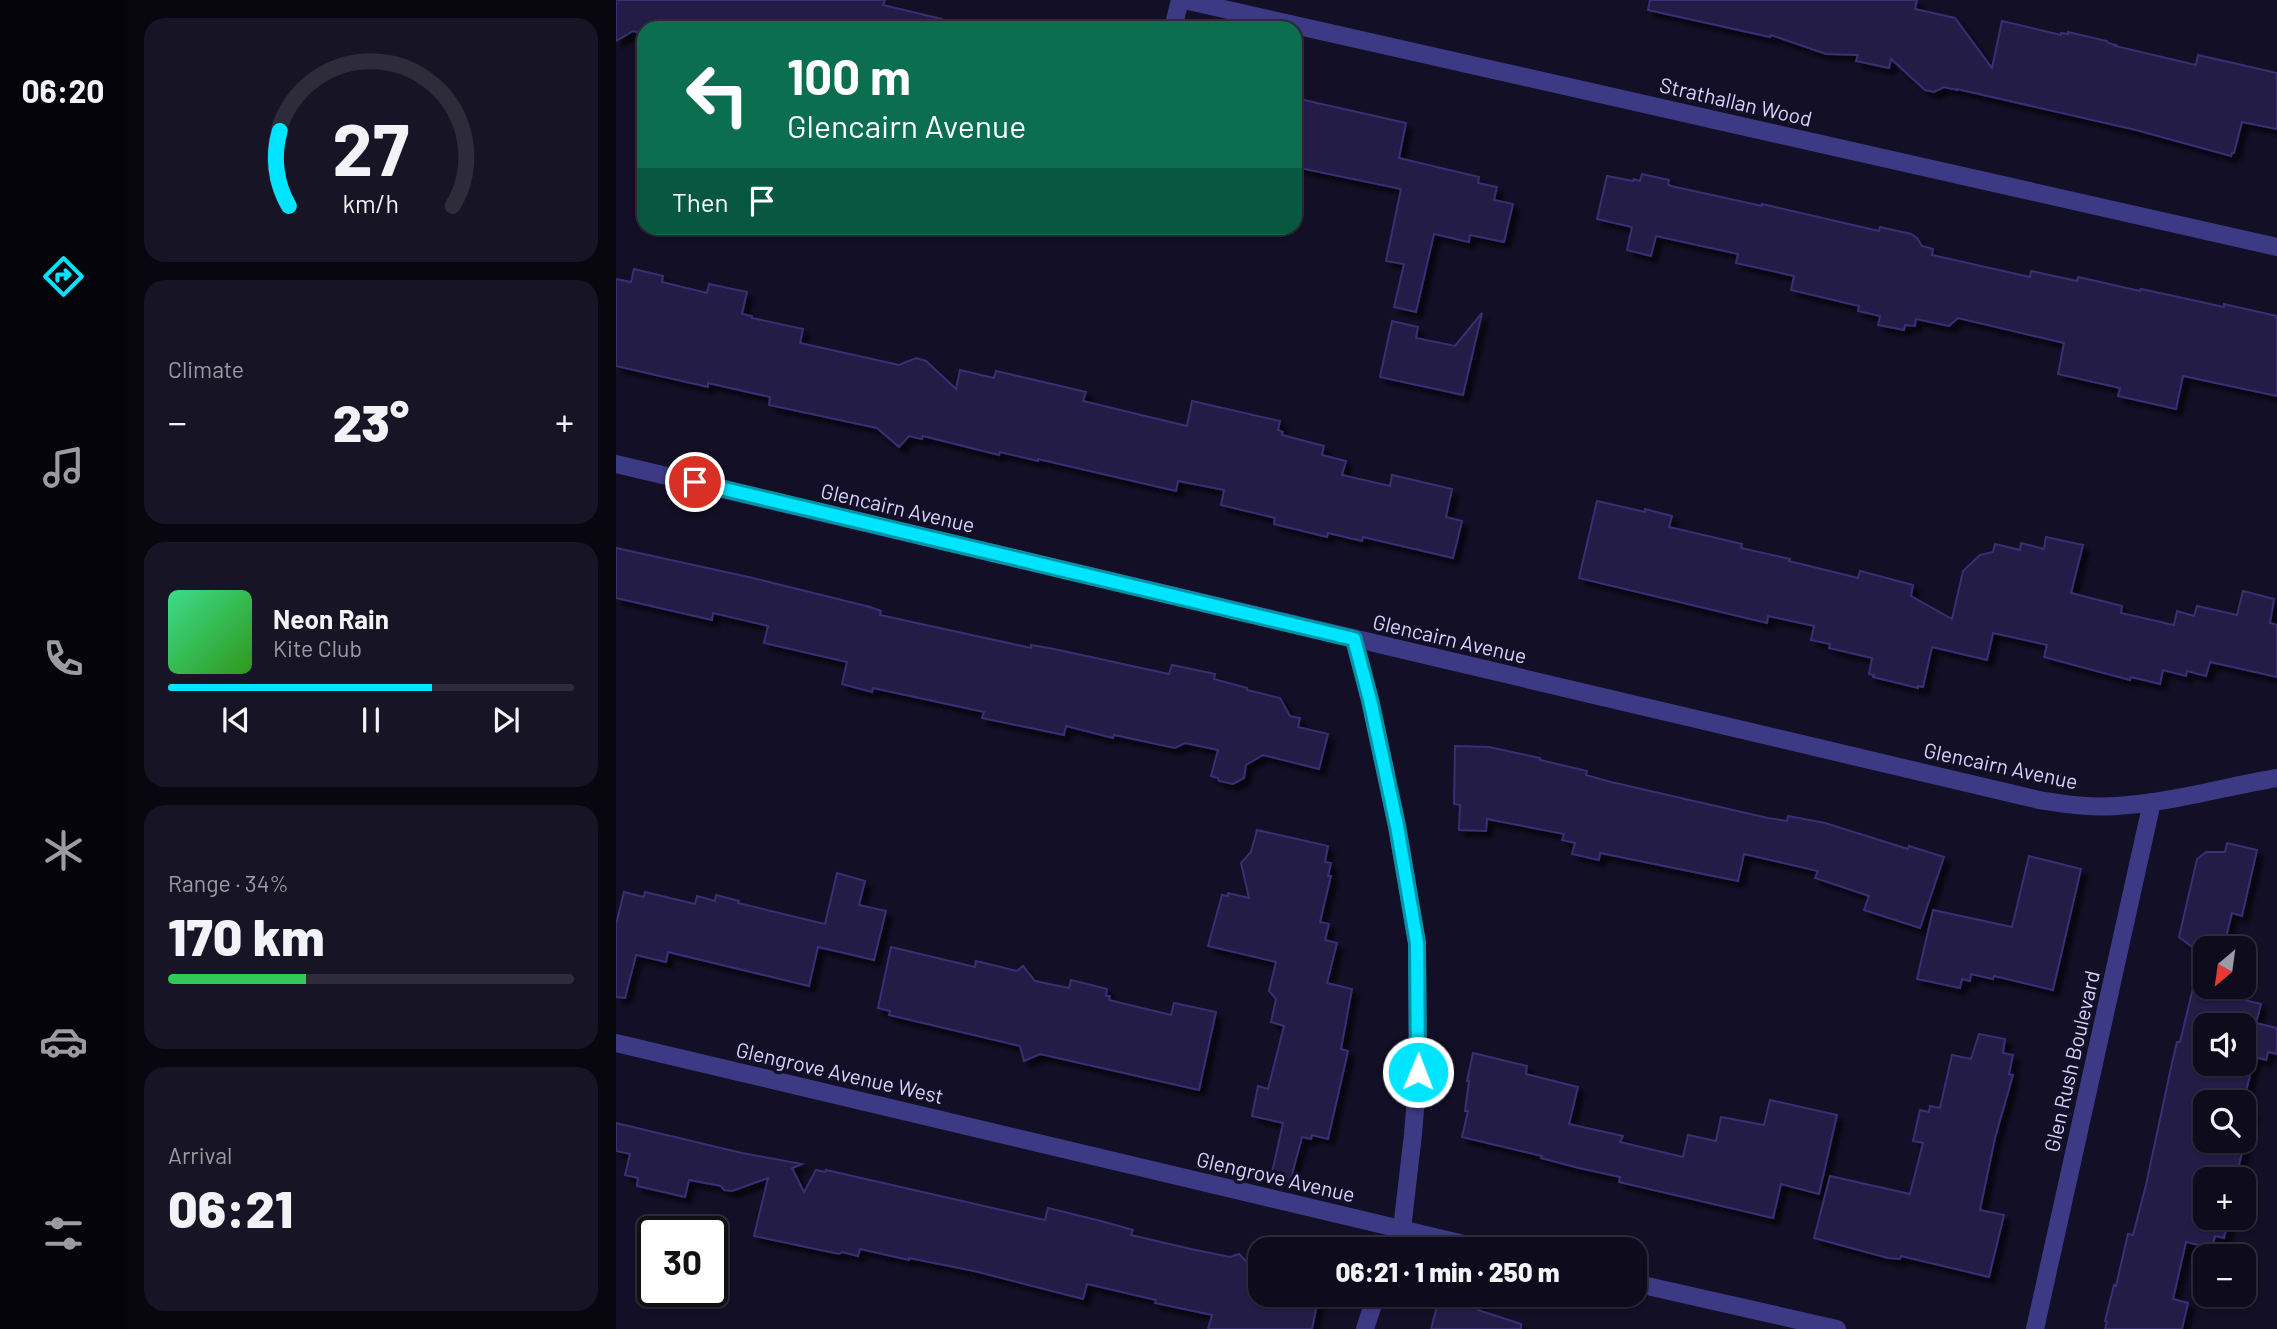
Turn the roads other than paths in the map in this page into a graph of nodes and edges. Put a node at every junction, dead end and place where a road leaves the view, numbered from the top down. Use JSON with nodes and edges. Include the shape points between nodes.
{"nodes":[{"id":1,"x":1182,"y":0,"type":"edge"},
{"id":2,"x":1174,"y":21,"type":"edge"},
{"id":3,"x":1275,"y":21,"type":"edge"},
{"id":4,"x":1302,"y":27,"type":"edge"},
{"id":5,"x":2277,"y":247,"type":"edge"},
{"id":6,"x":616,"y":464,"type":"edge"},
{"id":7,"x":1354,"y":639,"type":"junction"},
{"id":8,"x":2277,"y":778,"type":"edge"},
{"id":9,"x":2152,"y":802,"type":"junction"},
{"id":10,"x":616,"y":1043,"type":"edge"},
{"id":11,"x":1053,"y":1146,"type":"joint"},
{"id":12,"x":1402,"y":1230,"type":"junction"},
{"id":13,"x":1398,"y":1237,"type":"edge"},
{"id":14,"x":1432,"y":1237,"type":"edge"},
{"id":15,"x":1647,"y":1286,"type":"edge"},
{"id":16,"x":1372,"y":1307,"type":"edge"},
{"id":17,"x":1365,"y":1329,"type":"edge"},
{"id":18,"x":1837,"y":1329,"type":"edge"},
{"id":19,"x":2035,"y":1329,"type":"edge"}],
"edges":[{"from":1,"to":2,"type":"street"},
{"from":1,"to":3,"type":"street","name":"Strathallan Wood"},
{"from":4,"to":5,"type":"street","name":"Strathallan Wood"},
{"from":6,"to":7,"type":"street","name":"Glencairn Avenue"},
{"from":7,"to":9,"type":"street","name":"Glencairn Avenue","via":[[2039,800],[2094,806]]},
{"from":7,"to":12,"type":"street","via":[[1397,826],[1417,943],[1418,1072]]},
{"from":8,"to":9,"type":"street","name":"Glencairn Avenue"},
{"from":9,"to":19,"type":"street","name":"Glen Rush Boulevard"},
{"from":10,"to":11,"type":"street","name":"Glengrove Avenue West"},
{"from":11,"to":12,"type":"street","name":"Glengrove Avenue"},
{"from":12,"to":13,"type":"street"},
{"from":12,"to":14,"type":"street","name":"Glengrove Avenue"},
{"from":15,"to":18,"type":"street"},
{"from":16,"to":17,"type":"street"}]}
